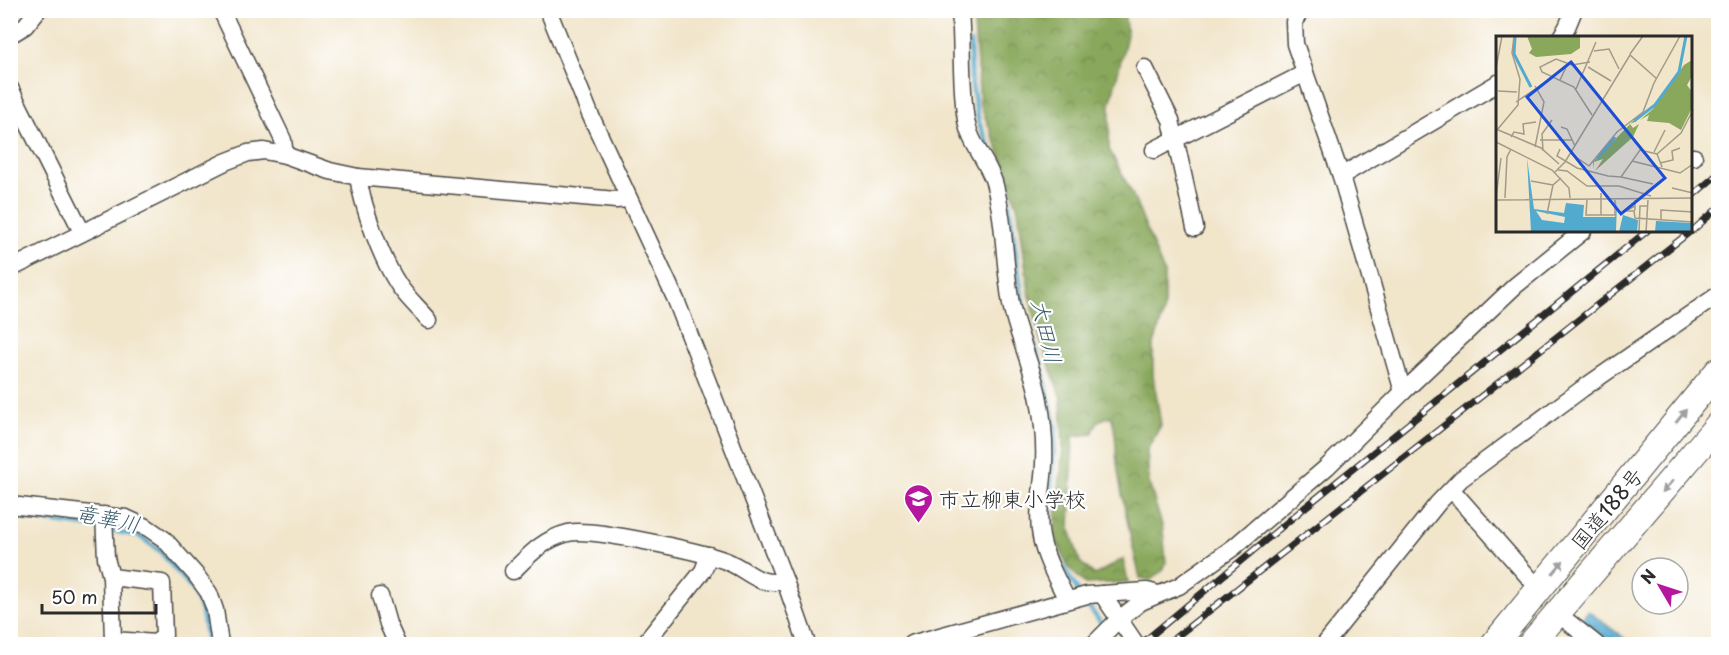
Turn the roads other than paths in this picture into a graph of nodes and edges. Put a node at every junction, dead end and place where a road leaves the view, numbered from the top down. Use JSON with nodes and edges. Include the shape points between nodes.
{"nodes":[{"id":1,"x":38,"y":10,"type":"edge"},
{"id":2,"x":221,"y":10,"type":"edge"},
{"id":3,"x":548,"y":10,"type":"edge"},
{"id":4,"x":960,"y":10,"type":"edge"},
{"id":5,"x":1301,"y":10,"type":"edge"},
{"id":6,"x":1574,"y":10,"type":"edge"},
{"id":7,"x":10,"y":35,"type":"edge"},
{"id":8,"x":1561,"y":36,"type":"edge"},
{"id":9,"x":1145,"y":68,"type":"dead end"},
{"id":10,"x":1305,"y":73,"type":"junction"},
{"id":11,"x":1496,"y":84,"type":"edge"},
{"id":12,"x":10,"y":88,"type":"edge"},
{"id":13,"x":1176,"y":138,"type":"junction"},
{"id":14,"x":1154,"y":150,"type":"dead end"},
{"id":15,"x":285,"y":155,"type":"junction"},
{"id":16,"x":1341,"y":176,"type":"junction"},
{"id":17,"x":358,"y":177,"type":"junction"},
{"id":18,"x":628,"y":198,"type":"junction"},
{"id":19,"x":1195,"y":228,"type":"dead end"},
{"id":20,"x":82,"y":232,"type":"junction"},
{"id":21,"x":1581,"y":232,"type":"edge"},
{"id":22,"x":10,"y":269,"type":"edge"},
{"id":23,"x":1719,"y":295,"type":"edge"},
{"id":24,"x":429,"y":320,"type":"dead end"},
{"id":25,"x":1719,"y":371,"type":"edge"},
{"id":26,"x":1403,"y":392,"type":"junction"},
{"id":27,"x":1715,"y":436,"type":"edge"},
{"id":28,"x":1452,"y":490,"type":"junction"},
{"id":29,"x":10,"y":505,"type":"edge"},
{"id":30,"x":104,"y":515,"type":"junction"},
{"id":31,"x":709,"y":555,"type":"junction"},
{"id":32,"x":513,"y":571,"type":"dead end"},
{"id":33,"x":111,"y":577,"type":"junction"},
{"id":34,"x":785,"y":581,"type":"junction"},
{"id":35,"x":1539,"y":589,"type":"junction"},
{"id":36,"x":1159,"y":594,"type":"junction"},
{"id":37,"x":380,"y":596,"type":"dead end"},
{"id":38,"x":1083,"y":597,"type":"junction"},
{"id":39,"x":1557,"y":613,"type":"junction"},
{"id":40,"x":1118,"y":620,"type":"junction"},
{"id":41,"x":220,"y":645,"type":"edge"},
{"id":42,"x":397,"y":645,"type":"edge"},
{"id":43,"x":644,"y":645,"type":"edge"},
{"id":44,"x":807,"y":645,"type":"edge"},
{"id":45,"x":911,"y":645,"type":"edge"},
{"id":46,"x":1094,"y":645,"type":"edge"},
{"id":47,"x":1136,"y":645,"type":"edge"},
{"id":48,"x":1325,"y":645,"type":"edge"},
{"id":49,"x":1494,"y":645,"type":"edge"},
{"id":50,"x":1531,"y":645,"type":"edge"},
{"id":51,"x":1596,"y":645,"type":"edge"}],
"edges":[{"from":1,"to":7,"type":"street","via":[[25,26]]},
{"from":2,"to":15,"type":"street","via":[[283,140]]},
{"from":3,"to":18,"type":"street"},
{"from":4,"to":38,"type":"street","via":[[966,123],[995,186],[1015,322],[1039,401],[1044,436],[1040,535],[1048,561]]},
{"from":5,"to":10,"type":"street","via":[[1294,22],[1294,44]]},
{"from":6,"to":8,"type":"street"},
{"from":9,"to":13,"type":"street"},
{"from":10,"to":13,"type":"street"},
{"from":10,"to":16,"type":"street"},
{"from":11,"to":16,"type":"street"},
{"from":12,"to":20,"type":"street"},
{"from":13,"to":14,"type":"street"},
{"from":13,"to":19,"type":"street"},
{"from":15,"to":17,"type":"street"},
{"from":15,"to":20,"type":"street","via":[[248,153]]},
{"from":16,"to":26,"type":"street"},
{"from":17,"to":18,"type":"street"},
{"from":17,"to":24,"type":"street","via":[[384,259],[398,285]]},
{"from":18,"to":34,"type":"street","via":[[676,300]]},
{"from":20,"to":22,"type":"street"},
{"from":21,"to":26,"type":"street","via":[[1515,286]]},
{"from":23,"to":28,"type":"street","via":[[1582,389]]},
{"from":35,"to":25,"type":"highway","name":"国道188号","one_way":true},
{"from":26,"to":36,"type":"street","via":[[1327,467],[1234,547],[1179,586]]},
{"from":27,"to":39,"type":"highway","name":"国道188号","one_way":true},
{"from":28,"to":35,"type":"street"},
{"from":28,"to":48,"type":"street"},
{"from":29,"to":30,"type":"street"},
{"from":30,"to":33,"type":"street"},
{"from":30,"to":41,"type":"street","via":[[126,518],[164,539],[209,593]]},
{"from":31,"to":32,"type":"street","via":[[571,532],[533,550]]},
{"from":31,"to":34,"type":"street","via":[[759,580]]},
{"from":31,"to":43,"type":"street","via":[[703,571]]},
{"from":33,"to":33,"type":"street","via":[[113,640],[156,643],[164,636],[162,583]]},
{"from":34,"to":44,"type":"street"},
{"from":35,"to":49,"type":"highway","name":"国道188号"},
{"from":36,"to":38,"type":"street","via":[[1147,591]]},
{"from":36,"to":40,"type":"street"},
{"from":37,"to":42,"type":"street"},
{"from":38,"to":40,"type":"street"},
{"from":38,"to":45,"type":"street"},
{"from":39,"to":50,"type":"highway","name":"国道188号"},
{"from":39,"to":51,"type":"street"},
{"from":40,"to":46,"type":"street"},
{"from":40,"to":47,"type":"street"}]}
